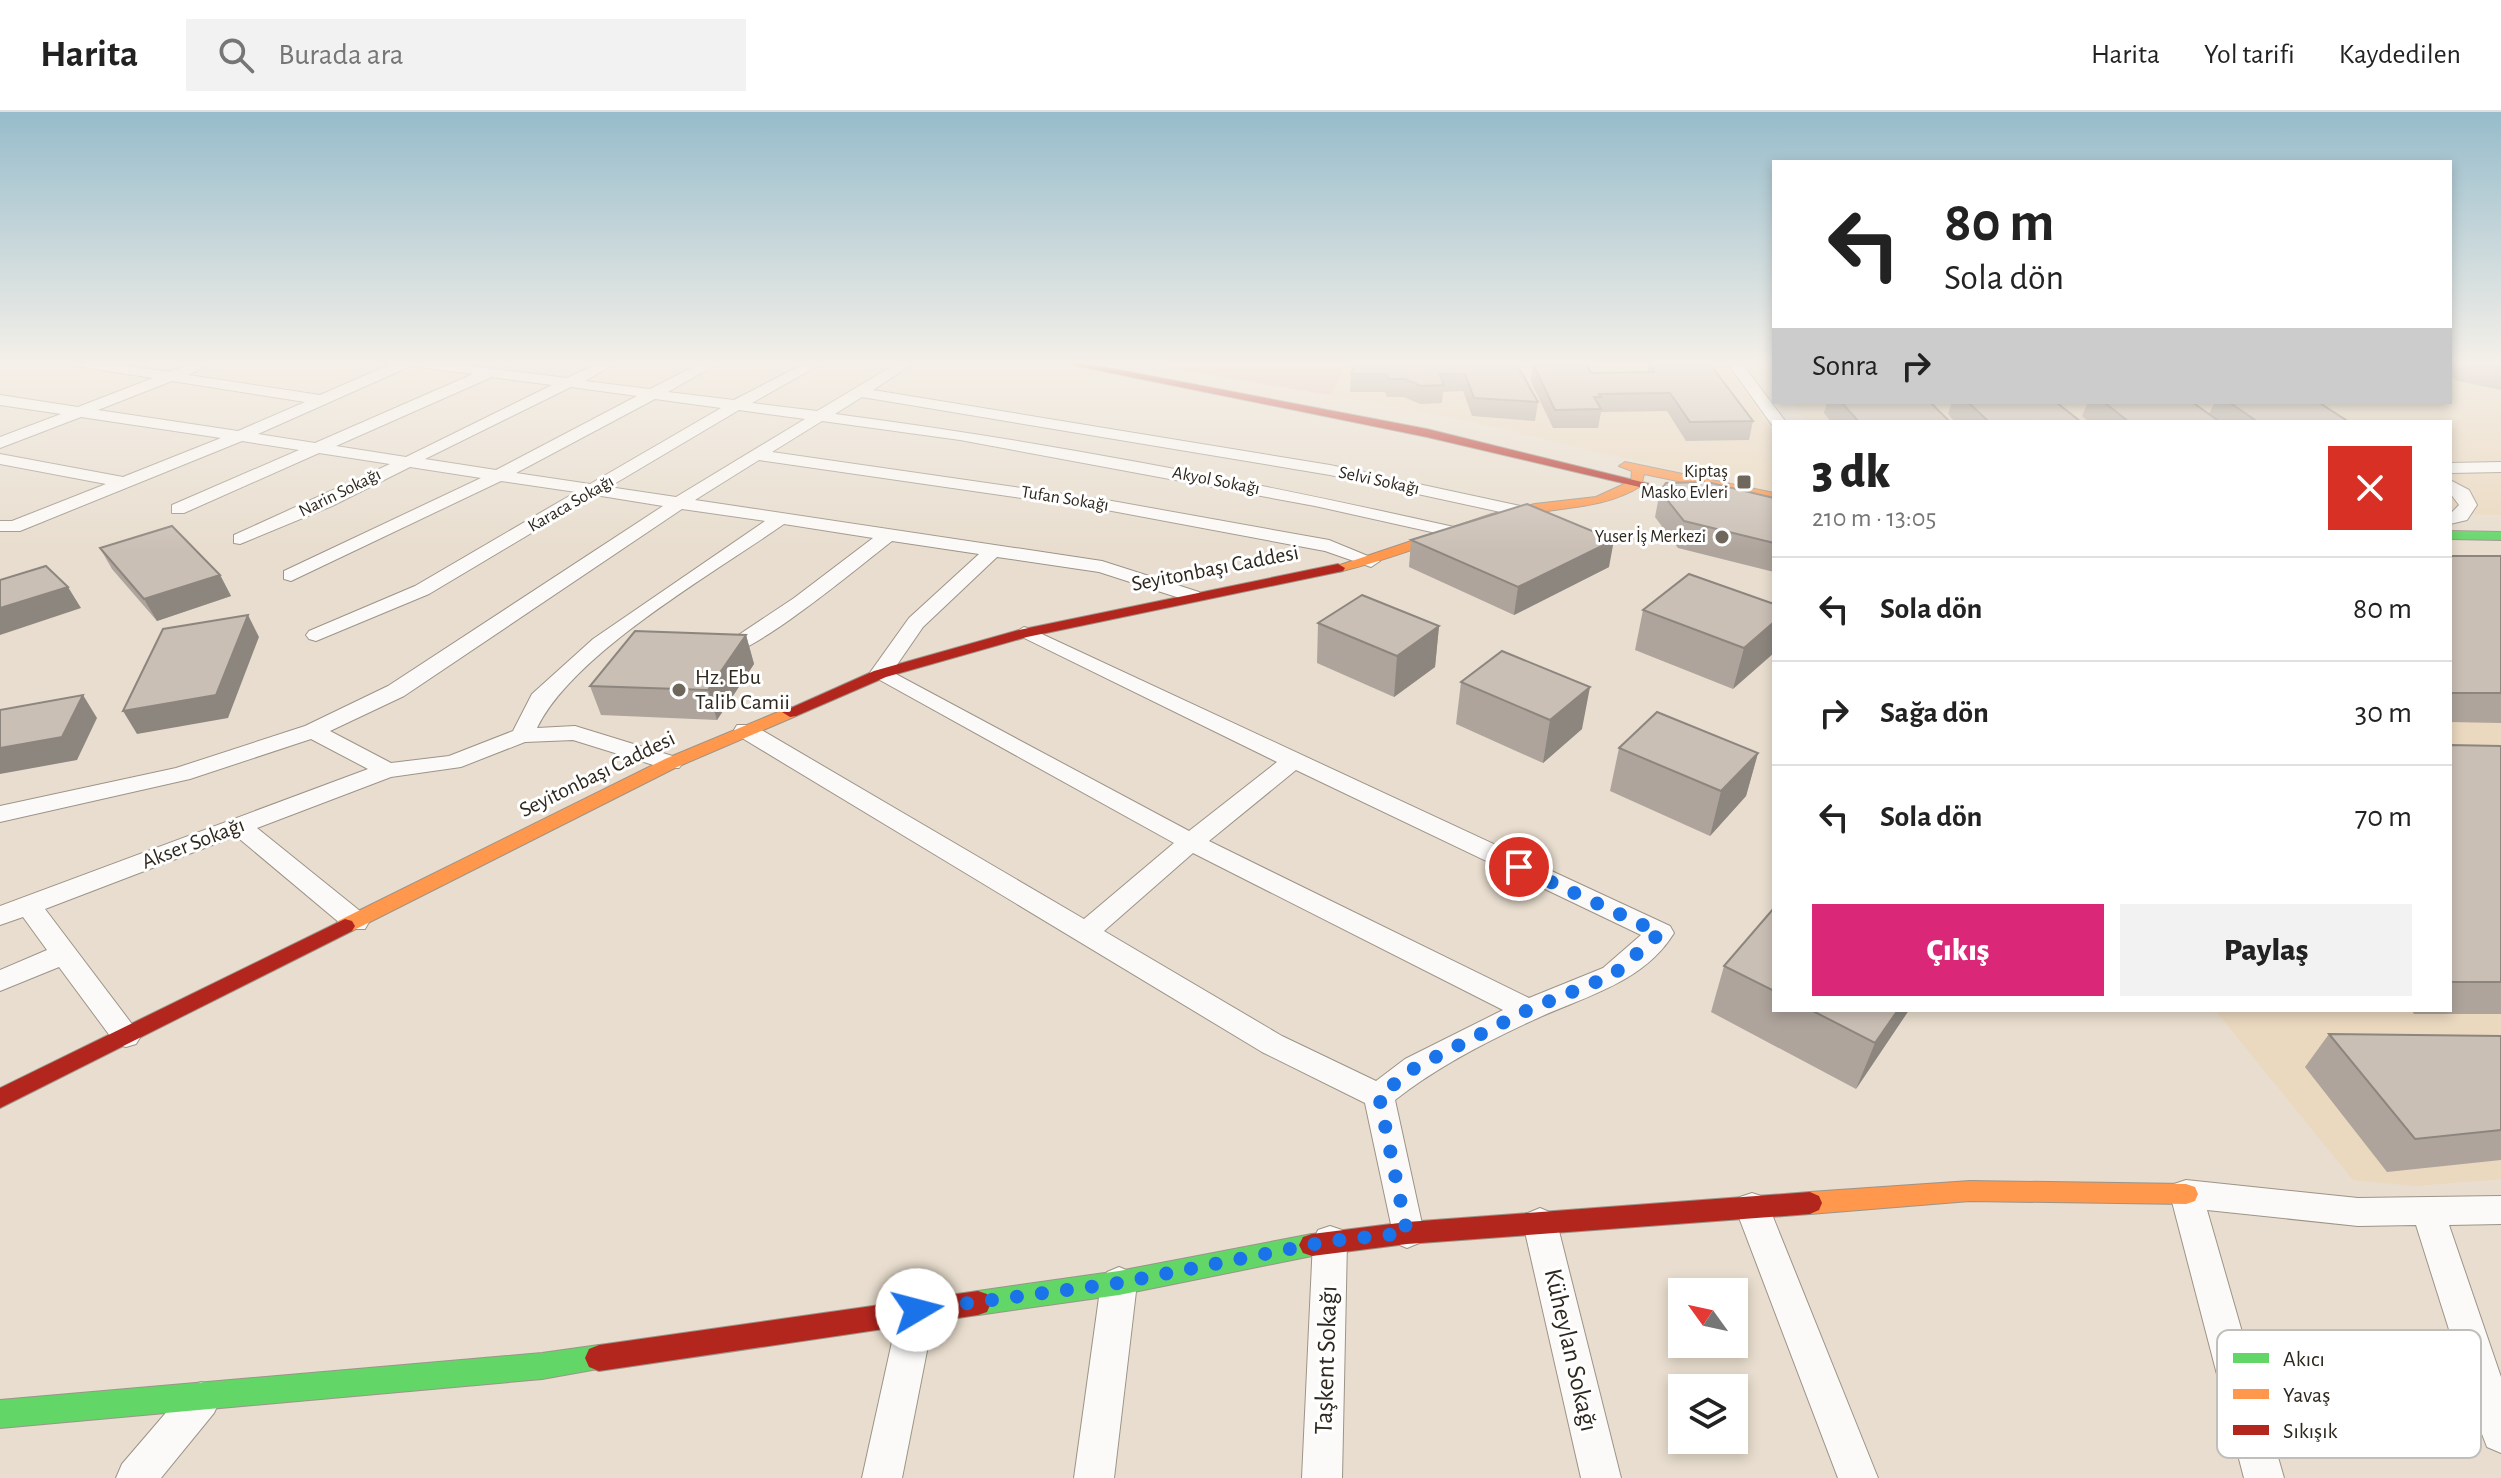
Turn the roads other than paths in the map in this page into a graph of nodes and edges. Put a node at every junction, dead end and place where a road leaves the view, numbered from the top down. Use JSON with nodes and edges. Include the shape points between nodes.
{"nodes":[{"id":1,"x":47,"y":425,"type":"edge"},
{"id":2,"x":152,"y":425,"type":"edge"},
{"id":3,"x":266,"y":425,"type":"edge"},
{"id":4,"x":374,"y":425,"type":"edge"},
{"id":5,"x":480,"y":425,"type":"edge"},
{"id":6,"x":596,"y":425,"type":"edge"},
{"id":7,"x":704,"y":425,"type":"edge"},
{"id":8,"x":805,"y":425,"type":"edge"},
{"id":9,"x":870,"y":425,"type":"edge"},
{"id":10,"x":1058,"y":425,"type":"edge"},
{"id":11,"x":1385,"y":425,"type":"edge"},
{"id":12,"x":1446,"y":425,"type":"edge"},
{"id":13,"x":236,"y":438,"type":"junction"},
{"id":14,"x":0,"y":443,"type":"edge"},
{"id":15,"x":318,"y":450,"type":"junction"},
{"id":16,"x":756,"y":455,"type":"junction"},
{"id":17,"x":0,"y":459,"type":"edge"},
{"id":18,"x":401,"y":462,"type":"junction"},
{"id":19,"x":2501,"y":467,"type":"edge"},
{"id":20,"x":1574,"y":468,"type":"junction"},
{"id":21,"x":2452,"y":468,"type":"edge"},
{"id":22,"x":498,"y":476,"type":"junction"},
{"id":23,"x":1637,"y":476,"type":"junction"},
{"id":24,"x":127,"y":483,"type":"junction"},
{"id":25,"x":2452,"y":486,"type":"edge"},
{"id":26,"x":596,"y":490,"type":"junction"},
{"id":27,"x":1772,"y":497,"type":"edge"},
{"id":28,"x":1574,"y":501,"type":"junction"},
{"id":29,"x":1656,"y":501,"type":"dead end"},
{"id":30,"x":680,"y":502,"type":"junction"},
{"id":31,"x":178,"y":509,"type":"dead end"},
{"id":32,"x":1519,"y":511,"type":"junction"},
{"id":33,"x":1772,"y":515,"type":"edge"},
{"id":34,"x":783,"y":517,"type":"junction"},
{"id":35,"x":0,"y":526,"type":"edge"},
{"id":36,"x":2452,"y":530,"type":"edge"},
{"id":37,"x":1454,"y":532,"type":"junction"},
{"id":38,"x":890,"y":533,"type":"junction"},
{"id":39,"x":2501,"y":536,"type":"edge"},
{"id":40,"x":240,"y":539,"type":"dead end"},
{"id":41,"x":994,"y":550,"type":"junction"},
{"id":42,"x":1371,"y":561,"type":"junction"},
{"id":43,"x":291,"y":575,"type":"dead end"},
{"id":44,"x":1192,"y":596,"type":"junction"},
{"id":45,"x":1024,"y":633,"type":"junction"},
{"id":46,"x":316,"y":635,"type":"dead end"},
{"id":47,"x":729,"y":650,"type":"edge"},
{"id":48,"x":880,"y":674,"type":"junction"},
{"id":49,"x":745,"y":730,"type":"junction"},
{"id":50,"x":313,"y":731,"type":"junction"},
{"id":51,"x":522,"y":735,"type":"junction"},
{"id":52,"x":1294,"y":760,"type":"junction"},
{"id":53,"x":671,"y":763,"type":"junction"},
{"id":54,"x":387,"y":770,"type":"junction"},
{"id":55,"x":0,"y":814,"type":"edge"},
{"id":56,"x":239,"y":826,"type":"junction"},
{"id":57,"x":1191,"y":842,"type":"junction"},
{"id":58,"x":28,"y":905,"type":"junction"},
{"id":59,"x":0,"y":916,"type":"edge"},
{"id":60,"x":356,"y":922,"type":"junction"},
{"id":61,"x":1084,"y":934,"type":"junction"},
{"id":62,"x":62,"y":954,"type":"junction"},
{"id":63,"x":0,"y":981,"type":"edge"},
{"id":64,"x":1528,"y":1010,"type":"junction"},
{"id":65,"x":126,"y":1036,"type":"junction"},
{"id":66,"x":1379,"y":1096,"type":"junction"},
{"id":67,"x":0,"y":1099,"type":"edge"},
{"id":68,"x":2186,"y":1194,"type":"junction"},
{"id":69,"x":1752,"y":1207,"type":"junction"},
{"id":70,"x":2501,"y":1210,"type":"edge"},
{"id":71,"x":2428,"y":1211,"type":"junction"},
{"id":72,"x":1540,"y":1223,"type":"junction"},
{"id":73,"x":1407,"y":1233,"type":"junction"},
{"id":74,"x":1330,"y":1241,"type":"junction"},
{"id":75,"x":1119,"y":1283,"type":"junction"},
{"id":76,"x":917,"y":1310,"type":"junction"},
{"id":77,"x":2223,"y":1330,"type":"edge"},
{"id":78,"x":2467,"y":1330,"type":"edge"},
{"id":79,"x":2481,"y":1373,"type":"edge"},
{"id":80,"x":201,"y":1399,"type":"junction"},
{"id":81,"x":0,"y":1414,"type":"edge"},
{"id":82,"x":2501,"y":1434,"type":"edge"},
{"id":83,"x":2259,"y":1458,"type":"edge"},
{"id":84,"x":136,"y":1478,"type":"edge"},
{"id":85,"x":882,"y":1478,"type":"edge"},
{"id":86,"x":1094,"y":1478,"type":"edge"},
{"id":87,"x":1322,"y":1478,"type":"edge"},
{"id":88,"x":1601,"y":1478,"type":"edge"},
{"id":89,"x":1858,"y":1478,"type":"edge"},
{"id":90,"x":2264,"y":1478,"type":"edge"}],
"edges":[{"from":1,"to":14,"type":"street"},
{"from":2,"to":13,"type":"street"},
{"from":3,"to":13,"type":"street"},
{"from":4,"to":15,"type":"street"},
{"from":5,"to":18,"type":"street","name":"Narin Sokağı"},
{"from":6,"to":22,"type":"street"},
{"from":7,"to":26,"type":"street","name":"Karaca Sokağı"},
{"from":8,"to":16,"type":"street"},
{"from":9,"to":37,"type":"street","name":"Akyol Sokağı","via":[[1113,461]]},
{"from":10,"to":32,"type":"street","name":"Selvi Sokağı","via":[[1315,467]]},
{"from":11,"to":20,"type":"street"},
{"from":12,"to":23,"type":"street"},
{"from":13,"to":15,"type":"street"},
{"from":13,"to":24,"type":"street"},
{"from":15,"to":18,"type":"street"},
{"from":15,"to":31,"type":"street"},
{"from":16,"to":30,"type":"street"},
{"from":16,"to":42,"type":"street","name":"Tufan Sokağı","via":[[1112,506],[1329,546]]},
{"from":17,"to":24,"type":"street"},
{"from":18,"to":22,"type":"street"},
{"from":18,"to":40,"type":"street","name":"Narin Sokağı"},
{"from":19,"to":21,"type":"street"},
{"from":20,"to":23,"type":"street"},
{"from":20,"to":28,"type":"street","via":[[1591,485]]},
{"from":22,"to":26,"type":"street"},
{"from":22,"to":43,"type":"street"},
{"from":23,"to":27,"type":"street"},
{"from":23,"to":28,"type":"street","name":"Seyitonbaşı Caddesi","via":[[1620,496]]},
{"from":23,"to":33,"type":"street","via":[[1711,502]]},
{"from":24,"to":35,"type":"street","via":[[14,527]]},
{"from":25,"to":36,"type":"street","via":[[2468,505]]},
{"from":26,"to":30,"type":"street"},
{"from":26,"to":46,"type":"street","name":"Karaca Sokağı","via":[[422,590]]},
{"from":28,"to":29,"type":"street","name":"Seyitonbaşı Caddesi"},
{"from":28,"to":32,"type":"street","name":"Seyitonbaşı Caddesi"},
{"from":30,"to":34,"type":"street"},
{"from":30,"to":50,"type":"street","via":[[396,691]]},
{"from":32,"to":37,"type":"street","name":"Seyitonbaşı Caddesi"},
{"from":34,"to":38,"type":"street"},
{"from":34,"to":51,"type":"street","via":[[600,643],[540,699]]},
{"from":36,"to":39,"type":"street"},
{"from":37,"to":42,"type":"street","name":"Seyitonbaşı Caddesi"},
{"from":38,"to":41,"type":"street"},
{"from":38,"to":47,"type":"street"},
{"from":41,"to":44,"type":"street","via":[[1102,567]]},
{"from":41,"to":48,"type":"street","via":[[890,652]]},
{"from":42,"to":44,"type":"street","name":"Seyitonbaşı Caddesi"},
{"from":44,"to":45,"type":"street","name":"Seyitonbaşı Caddesi"},
{"from":45,"to":48,"type":"street","name":"Seyitonbaşı Caddesi"},
{"from":45,"to":52,"type":"street"},
{"from":48,"to":49,"type":"street","name":"Seyitonbaşı Caddesi"},
{"from":48,"to":57,"type":"street"},
{"from":49,"to":53,"type":"street","name":"Seyitonbaşı Caddesi"},
{"from":49,"to":61,"type":"street"},
{"from":50,"to":54,"type":"street"},
{"from":50,"to":55,"type":"street","via":[[182,774]]},
{"from":51,"to":53,"type":"street","name":"Akser Sokağı","via":[[575,733]]},
{"from":51,"to":54,"type":"street","name":"Akser Sokağı","via":[[453,762]]},
{"from":52,"to":57,"type":"street"},
{"from":52,"to":64,"type":"street","via":[[1660,933],[1613,975]]},
{"from":53,"to":60,"type":"street","name":"Seyitonbaşı Caddesi"},
{"from":54,"to":56,"type":"street","name":"Akser Sokağı"},
{"from":56,"to":58,"type":"street","name":"Akser Sokağı"},
{"from":56,"to":60,"type":"street"},
{"from":57,"to":61,"type":"street"},
{"from":57,"to":64,"type":"street"},
{"from":58,"to":59,"type":"street","name":"Akser Sokağı"},
{"from":58,"to":62,"type":"street"},
{"from":60,"to":65,"type":"street","name":"Seyitonbaşı Caddesi"},
{"from":61,"to":66,"type":"street","via":[[1272,1044]]},
{"from":62,"to":63,"type":"street"},
{"from":62,"to":65,"type":"street"},
{"from":64,"to":66,"type":"street","via":[[1416,1067]]},
{"from":65,"to":67,"type":"street","name":"Seyitonbaşı Caddesi"},
{"from":66,"to":73,"type":"street"},
{"from":68,"to":69,"type":"street","via":[[1970,1191]]},
{"from":68,"to":71,"type":"street","via":[[2358,1212]]},
{"from":68,"to":77,"type":"street"},
{"from":69,"to":72,"type":"street"},
{"from":69,"to":89,"type":"street"},
{"from":70,"to":71,"type":"street"},
{"from":71,"to":78,"type":"street"},
{"from":72,"to":73,"type":"street"},
{"from":72,"to":88,"type":"street","name":"Küheylan Sokağı"},
{"from":73,"to":74,"type":"street"},
{"from":74,"to":75,"type":"street"},
{"from":74,"to":87,"type":"street","name":"Taşkent Sokağı"},
{"from":75,"to":76,"type":"street"},
{"from":75,"to":86,"type":"street"},
{"from":76,"to":80,"type":"street","via":[[542,1366]]},
{"from":76,"to":85,"type":"street"},
{"from":79,"to":82,"type":"street"},
{"from":80,"to":81,"type":"street"},
{"from":80,"to":84,"type":"street"},
{"from":83,"to":90,"type":"street"}]}
